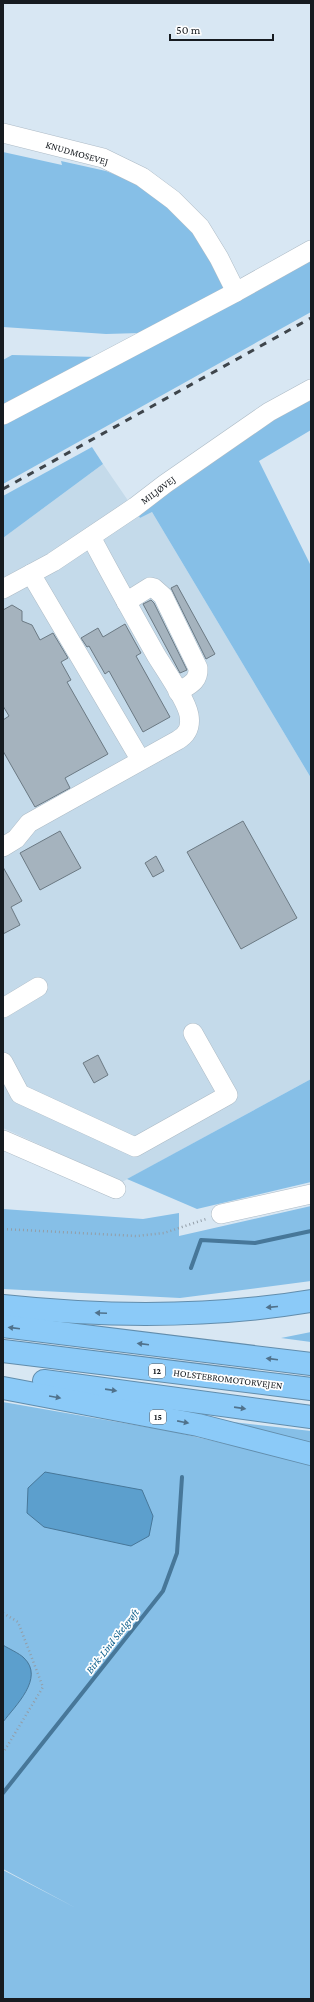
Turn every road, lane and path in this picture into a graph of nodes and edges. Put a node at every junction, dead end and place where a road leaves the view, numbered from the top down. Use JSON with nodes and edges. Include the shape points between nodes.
{"nodes":[{"id":1,"x":3,"y":133,"type":"edge"},
{"id":2,"x":311,"y":250,"type":"edge"},
{"id":3,"x":236,"y":292,"type":"junction"},
{"id":4,"x":311,"y":389,"type":"edge"},
{"id":5,"x":3,"y":414,"type":"edge"},
{"id":6,"x":91,"y":537,"type":"junction"},
{"id":7,"x":30,"y":574,"type":"junction"},
{"id":8,"x":3,"y":589,"type":"edge"},
{"id":9,"x":126,"y":602,"type":"junction"},
{"id":10,"x":178,"y":692,"type":"junction"},
{"id":11,"x":140,"y":759,"type":"junction"},
{"id":12,"x":3,"y":847,"type":"edge"},
{"id":13,"x":38,"y":987,"type":"dead end"},
{"id":14,"x":3,"y":1008,"type":"edge"},
{"id":15,"x":193,"y":1033,"type":"dead end"},
{"id":16,"x":3,"y":1062,"type":"edge"},
{"id":17,"x":3,"y":1140,"type":"edge"},
{"id":18,"x":116,"y":1189,"type":"dead end"},
{"id":19,"x":311,"y":1194,"type":"edge"},
{"id":20,"x":221,"y":1214,"type":"joint"},
{"id":21,"x":3,"y":1229,"type":"edge"},
{"id":22,"x":311,"y":1301,"type":"edge"},
{"id":23,"x":3,"y":1306,"type":"edge"},
{"id":24,"x":3,"y":1326,"type":"edge"},
{"id":25,"x":3,"y":1351,"type":"edge"},
{"id":26,"x":311,"y":1364,"type":"edge"},
{"id":27,"x":3,"y":1375,"type":"edge"},
{"id":28,"x":3,"y":1388,"type":"edge"},
{"id":29,"x":311,"y":1389,"type":"edge"},
{"id":30,"x":311,"y":1417,"type":"edge"},
{"id":31,"x":311,"y":1454,"type":"edge"},
{"id":32,"x":3,"y":1613,"type":"edge"},
{"id":33,"x":3,"y":1753,"type":"edge"}],
"edges":[{"from":1,"to":3,"type":"street","name":"KNUDMOSEVEJ","via":[[103,158],[142,177],[174,200],[200,226]]},
{"from":2,"to":3,"type":"street"},
{"from":3,"to":5,"type":"street"},
{"from":4,"to":6,"type":"street","name":"MILJØVEJ","via":[[269,412]]},
{"from":6,"to":7,"type":"street","name":"MILJØVEJ"},
{"from":6,"to":9,"type":"street"},
{"from":7,"to":8,"type":"street","name":"MILJØVEJ"},
{"from":7,"to":11,"type":"street"},
{"from":9,"to":10,"type":"street"},
{"from":9,"to":10,"type":"street","via":[[150,588],[154,588],[163,596],[198,668],[195,681]]},
{"from":10,"to":11,"type":"street","via":[[189,714],[186,735]]},
{"from":11,"to":12,"type":"street","via":[[29,823],[16,839]]},
{"from":13,"to":14,"type":"street"},
{"from":15,"to":16,"type":"street","via":[[228,1095],[135,1147],[20,1094]]},
{"from":17,"to":18,"type":"street"},
{"from":19,"to":20,"type":"street"},
{"from":20,"to":21,"type":"path","via":[[164,1233],[137,1236]]},
{"from":22,"to":23,"type":"highway","one_way":true,"via":[[278,1307],[173,1315],[97,1313]]},
{"from":26,"to":24,"type":"highway","one_way":true},
{"from":25,"to":29,"type":"highway","name":"HOLSTEBROMOTORVEJEN","number":"12"},
{"from":27,"to":30,"type":"highway","one_way":true},
{"from":28,"to":31,"type":"highway","number":"15","one_way":true,"via":[[198,1425]]},
{"from":32,"to":33,"type":"path","via":[[18,1622],[43,1687]]}]}
